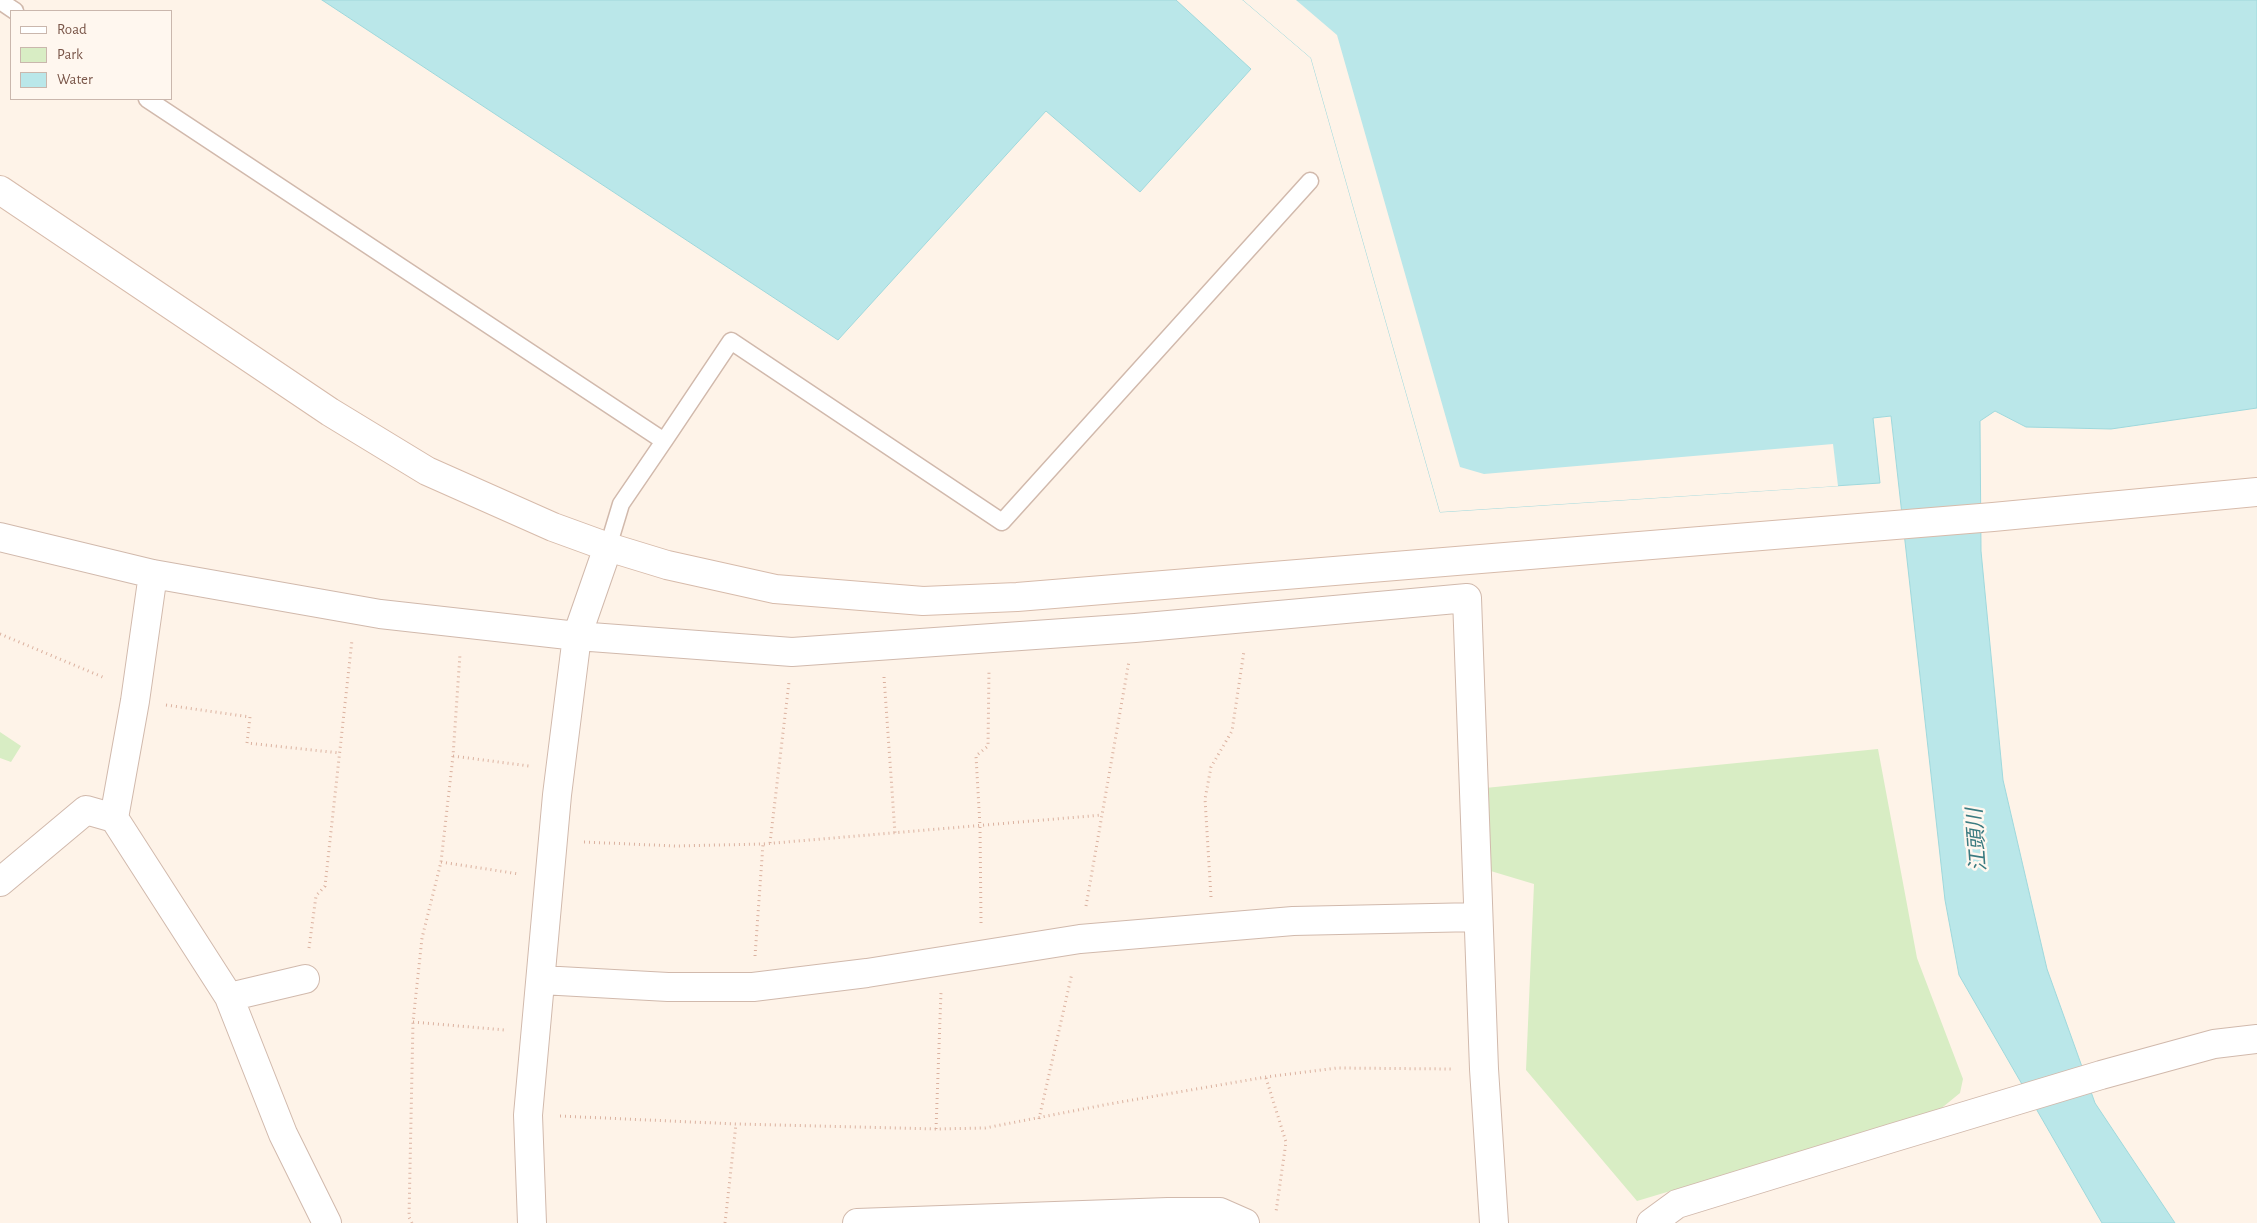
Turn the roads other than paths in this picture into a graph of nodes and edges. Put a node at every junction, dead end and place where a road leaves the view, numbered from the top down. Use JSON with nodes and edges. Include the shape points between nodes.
{"nodes":[{"id":1,"x":0,"y":1,"type":"edge"},
{"id":2,"x":14,"y":10,"type":"edge"},
{"id":3,"x":150,"y":100,"type":"edge"},
{"id":4,"x":1310,"y":181,"type":"dead end"},
{"id":5,"x":0,"y":190,"type":"edge"},
{"id":6,"x":664,"y":441,"type":"junction"},
{"id":7,"x":2257,"y":492,"type":"edge"},
{"id":8,"x":0,"y":537,"type":"edge"},
{"id":9,"x":608,"y":547,"type":"junction"},
{"id":10,"x":153,"y":574,"type":"junction"},
{"id":11,"x":577,"y":636,"type":"junction"},
{"id":12,"x":114,"y":818,"type":"junction"},
{"id":13,"x":0,"y":882,"type":"edge"},
{"id":14,"x":1478,"y":917,"type":"junction"},
{"id":15,"x":305,"y":979,"type":"road end"},
{"id":16,"x":541,"y":980,"type":"junction"},
{"id":17,"x":229,"y":997,"type":"junction"},
{"id":18,"x":2257,"y":1039,"type":"edge"},
{"id":19,"x":327,"y":1223,"type":"edge"},
{"id":20,"x":532,"y":1223,"type":"edge"},
{"id":21,"x":857,"y":1223,"type":"edge"},
{"id":22,"x":1245,"y":1223,"type":"edge"},
{"id":23,"x":1494,"y":1223,"type":"edge"},
{"id":24,"x":1651,"y":1223,"type":"edge"}],
"edges":[{"from":1,"to":2,"type":"lane"},
{"from":3,"to":6,"type":"lane"},
{"from":4,"to":6,"type":"lane","via":[[1002,522],[730,341]]},
{"from":5,"to":9,"type":"street","via":[[330,412],[427,471],[553,527]]},
{"from":6,"to":9,"type":"lane","via":[[621,504]]},
{"from":7,"to":9,"type":"street","via":[[1993,517],[1026,596],[923,600],[775,589],[667,565]]},
{"from":8,"to":10,"type":"street"},
{"from":9,"to":11,"type":"street"},
{"from":10,"to":11,"type":"street","via":[[355,610]]},
{"from":10,"to":12,"type":"street"},
{"from":11,"to":14,"type":"street","via":[[792,652],[1135,628],[1467,598]]},
{"from":11,"to":16,"type":"street"},
{"from":12,"to":13,"type":"street","via":[[86,810]]},
{"from":12,"to":17,"type":"street"},
{"from":14,"to":16,"type":"street","via":[[1293,921],[1080,939],[867,973],[753,986],[668,987]]},
{"from":14,"to":23,"type":"street"},
{"from":15,"to":17,"type":"street"},
{"from":16,"to":20,"type":"street","via":[[528,1115]]},
{"from":17,"to":19,"type":"street","via":[[283,1134]]},
{"from":18,"to":24,"type":"street","via":[[2214,1044],[2100,1075],[1677,1204]]},
{"from":21,"to":22,"type":"street","via":[[1220,1212]]}]}
